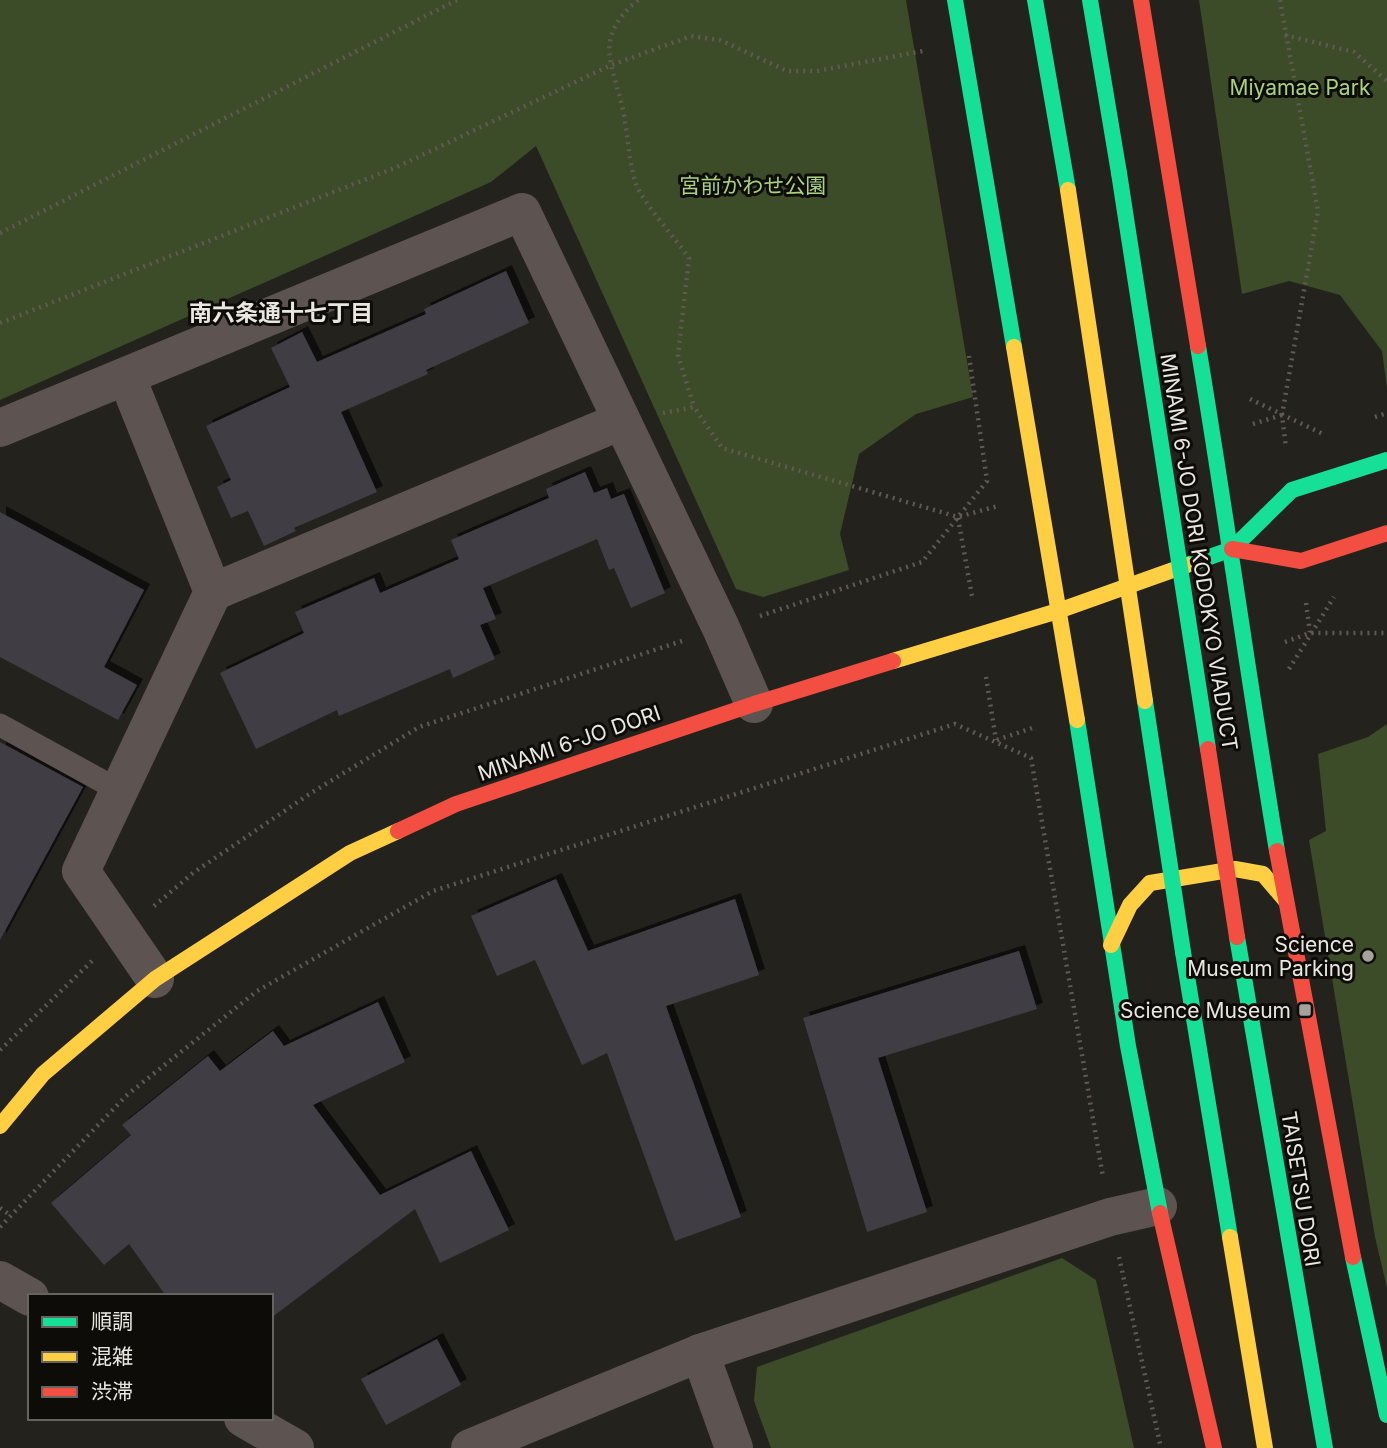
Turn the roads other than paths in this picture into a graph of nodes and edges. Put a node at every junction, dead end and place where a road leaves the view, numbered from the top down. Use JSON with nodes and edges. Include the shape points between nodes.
{"nodes":[{"id":1,"x":955,"y":0,"type":"edge"},
{"id":2,"x":1035,"y":0,"type":"edge"},
{"id":3,"x":1090,"y":0,"type":"edge"},
{"id":4,"x":1141,"y":0,"type":"edge"},
{"id":5,"x":127,"y":378,"type":"junction"},
{"id":6,"x":621,"y":421,"type":"junction"},
{"id":7,"x":0,"y":428,"type":"edge"},
{"id":8,"x":1387,"y":460,"type":"edge"},
{"id":9,"x":1387,"y":533,"type":"edge"},
{"id":10,"x":1232,"y":549,"type":"junction"},
{"id":11,"x":214,"y":592,"type":"junction"},
{"id":12,"x":1058,"y":611,"type":"junction"},
{"id":13,"x":754,"y":704,"type":"junction"},
{"id":14,"x":0,"y":725,"type":"edge"},
{"id":15,"x":120,"y":791,"type":"junction"},
{"id":16,"x":1286,"y":901,"type":"junction"},
{"id":17,"x":1237,"y":937,"type":"joint"},
{"id":18,"x":1111,"y":945,"type":"junction"},
{"id":19,"x":155,"y":978,"type":"junction"},
{"id":20,"x":0,"y":1126,"type":"edge"},
{"id":21,"x":1158,"y":1206,"type":"junction"},
{"id":22,"x":0,"y":1280,"type":"edge"},
{"id":23,"x":28,"y":1296,"type":"edge"},
{"id":24,"x":700,"y":1353,"type":"junction"},
{"id":25,"x":1387,"y":1415,"type":"edge"},
{"id":26,"x":246,"y":1420,"type":"edge"},
{"id":27,"x":295,"y":1448,"type":"edge"},
{"id":28,"x":470,"y":1448,"type":"edge"},
{"id":29,"x":734,"y":1448,"type":"edge"},
{"id":30,"x":1214,"y":1448,"type":"edge"},
{"id":31,"x":1265,"y":1448,"type":"edge"},
{"id":32,"x":1325,"y":1448,"type":"edge"}],
"edges":[{"from":1,"to":12,"type":"main road"},
{"from":2,"to":31,"type":"main road","bridge":true},
{"from":3,"to":17,"type":"main road","name":"MINAMI 6-JO DORI KODOKYO VIADUCT","bridge":true},
{"from":4,"to":10,"type":"main road"},
{"from":5,"to":6,"type":"street","via":[[522,212]]},
{"from":5,"to":7,"type":"street"},
{"from":5,"to":11,"type":"street"},
{"from":6,"to":11,"type":"street"},
{"from":6,"to":13,"type":"street"},
{"from":8,"to":10,"type":"main road","name":"MINAMI 6-JO DORI","via":[[1292,490]]},
{"from":9,"to":10,"type":"main road","name":"MINAMI 6-JO DORI","via":[[1301,561]]},
{"from":10,"to":12,"type":"main road","name":"MINAMI 6-JO DORI"},
{"from":10,"to":16,"type":"main road","via":[[1244,655]]},
{"from":11,"to":15,"type":"street"},
{"from":12,"to":13,"type":"main road","name":"MINAMI 6-JO DORI"},
{"from":12,"to":18,"type":"main road"},
{"from":13,"to":19,"type":"main road","name":"MINAMI 6-JO DORI","via":[[444,809],[350,853]]},
{"from":14,"to":15,"type":"lane"},
{"from":15,"to":19,"type":"street","via":[[81,871]]},
{"from":16,"to":18,"type":"main road","via":[[1263,874],[1235,869],[1150,883],[1130,905]]},
{"from":16,"to":25,"type":"main road"},
{"from":17,"to":32,"type":"main road","name":"TAISETSU DORI"},
{"from":18,"to":21,"type":"main road"},
{"from":19,"to":20,"type":"main road","name":"MINAMI 6-JO DORI","via":[[43,1074]]},
{"from":21,"to":24,"type":"street","via":[[1110,1217]]},
{"from":21,"to":30,"type":"main road"},
{"from":22,"to":23,"type":"street"},
{"from":24,"to":28,"type":"street"},
{"from":24,"to":29,"type":"street"},
{"from":26,"to":27,"type":"street"}]}
